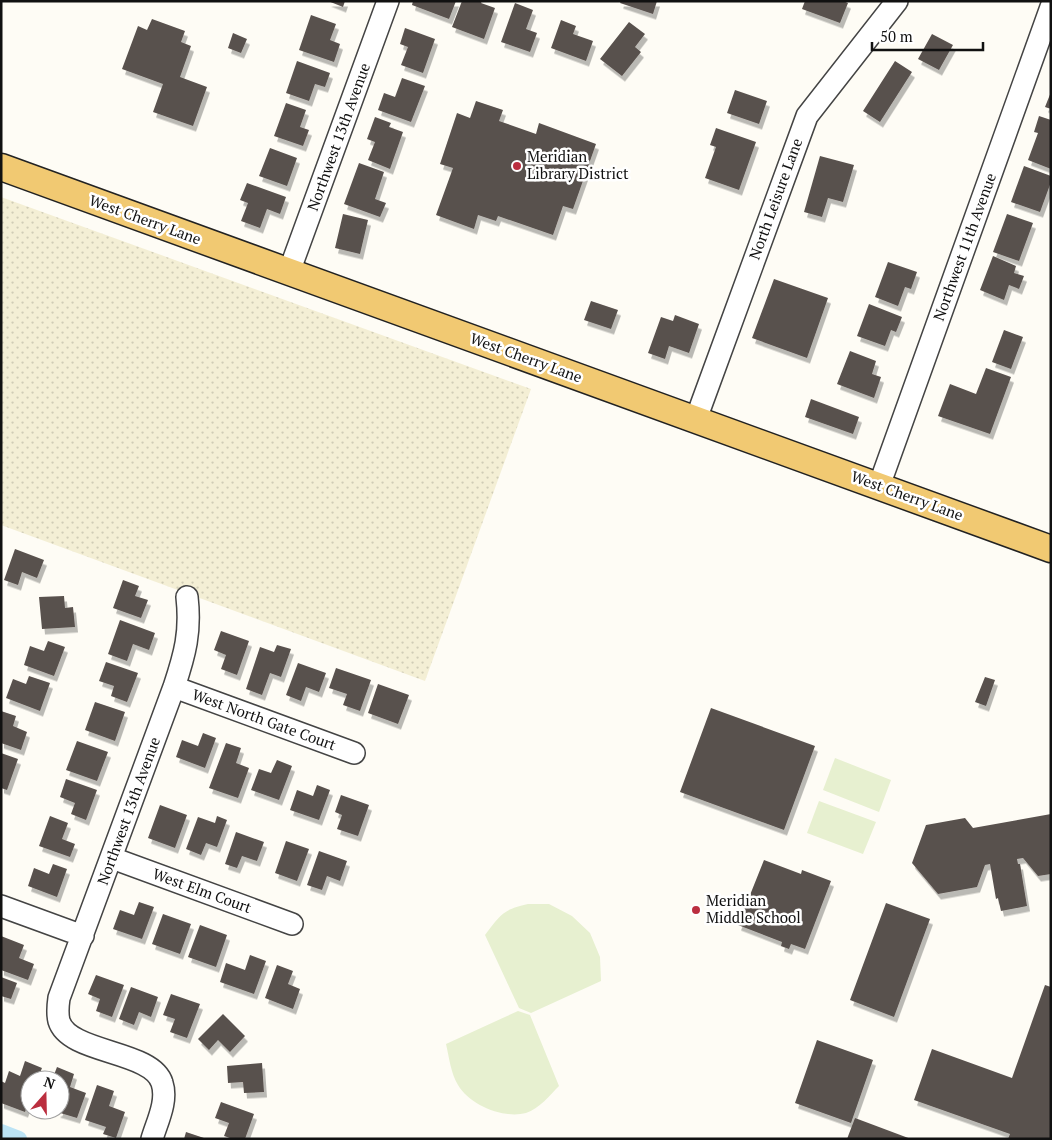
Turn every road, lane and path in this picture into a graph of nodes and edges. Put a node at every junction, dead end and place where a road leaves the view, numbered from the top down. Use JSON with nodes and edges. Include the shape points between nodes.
{"nodes":[{"id":1,"x":388,"y":1,"type":"edge"},
{"id":2,"x":897,"y":1,"type":"edge"},
{"id":3,"x":1051,"y":7,"type":"edge"},
{"id":4,"x":1,"y":167,"type":"edge"},
{"id":5,"x":289,"y":272,"type":"junction"},
{"id":6,"x":696,"y":419,"type":"junction"},
{"id":7,"x":879,"y":486,"type":"junction"},
{"id":8,"x":1051,"y":549,"type":"edge"},
{"id":9,"x":187,"y":597,"type":"dead end"},
{"id":10,"x":174,"y":687,"type":"junction"},
{"id":11,"x":354,"y":753,"type":"dead end"},
{"id":12,"x":112,"y":858,"type":"junction"},
{"id":13,"x":1,"y":906,"type":"edge"},
{"id":14,"x":292,"y":924,"type":"dead end"},
{"id":15,"x":83,"y":936,"type":"junction"},
{"id":16,"x":152,"y":1139,"type":"edge"}],
"edges":[{"from":1,"to":5,"type":"street","name":"Northwest 13th Avenue"},
{"from":2,"to":6,"type":"street","name":"North Leisure Lane","via":[[807,116]]},
{"from":3,"to":7,"type":"street","name":"Northwest 11th Avenue"},
{"from":4,"to":5,"type":"main road","name":"West Cherry Lane"},
{"from":5,"to":6,"type":"main road","name":"West Cherry Lane"},
{"from":6,"to":7,"type":"main road","name":"West Cherry Lane"},
{"from":7,"to":8,"type":"main road","name":"West Cherry Lane"},
{"from":9,"to":10,"type":"street","name":"Northwest 13th Avenue","via":[[186,652]]},
{"from":10,"to":11,"type":"street","name":"West North Gate Court"},
{"from":10,"to":12,"type":"street","name":"Northwest 13th Avenue"},
{"from":12,"to":14,"type":"street","name":"West Elm Court"},
{"from":12,"to":15,"type":"street","name":"Northwest 13th Avenue"},
{"from":13,"to":15,"type":"street"},
{"from":15,"to":16,"type":"street","name":"Northwest 13th Avenue","via":[[59,998],[60,1022],[79,1040],[143,1064],[162,1081],[162,1108]]}]}
